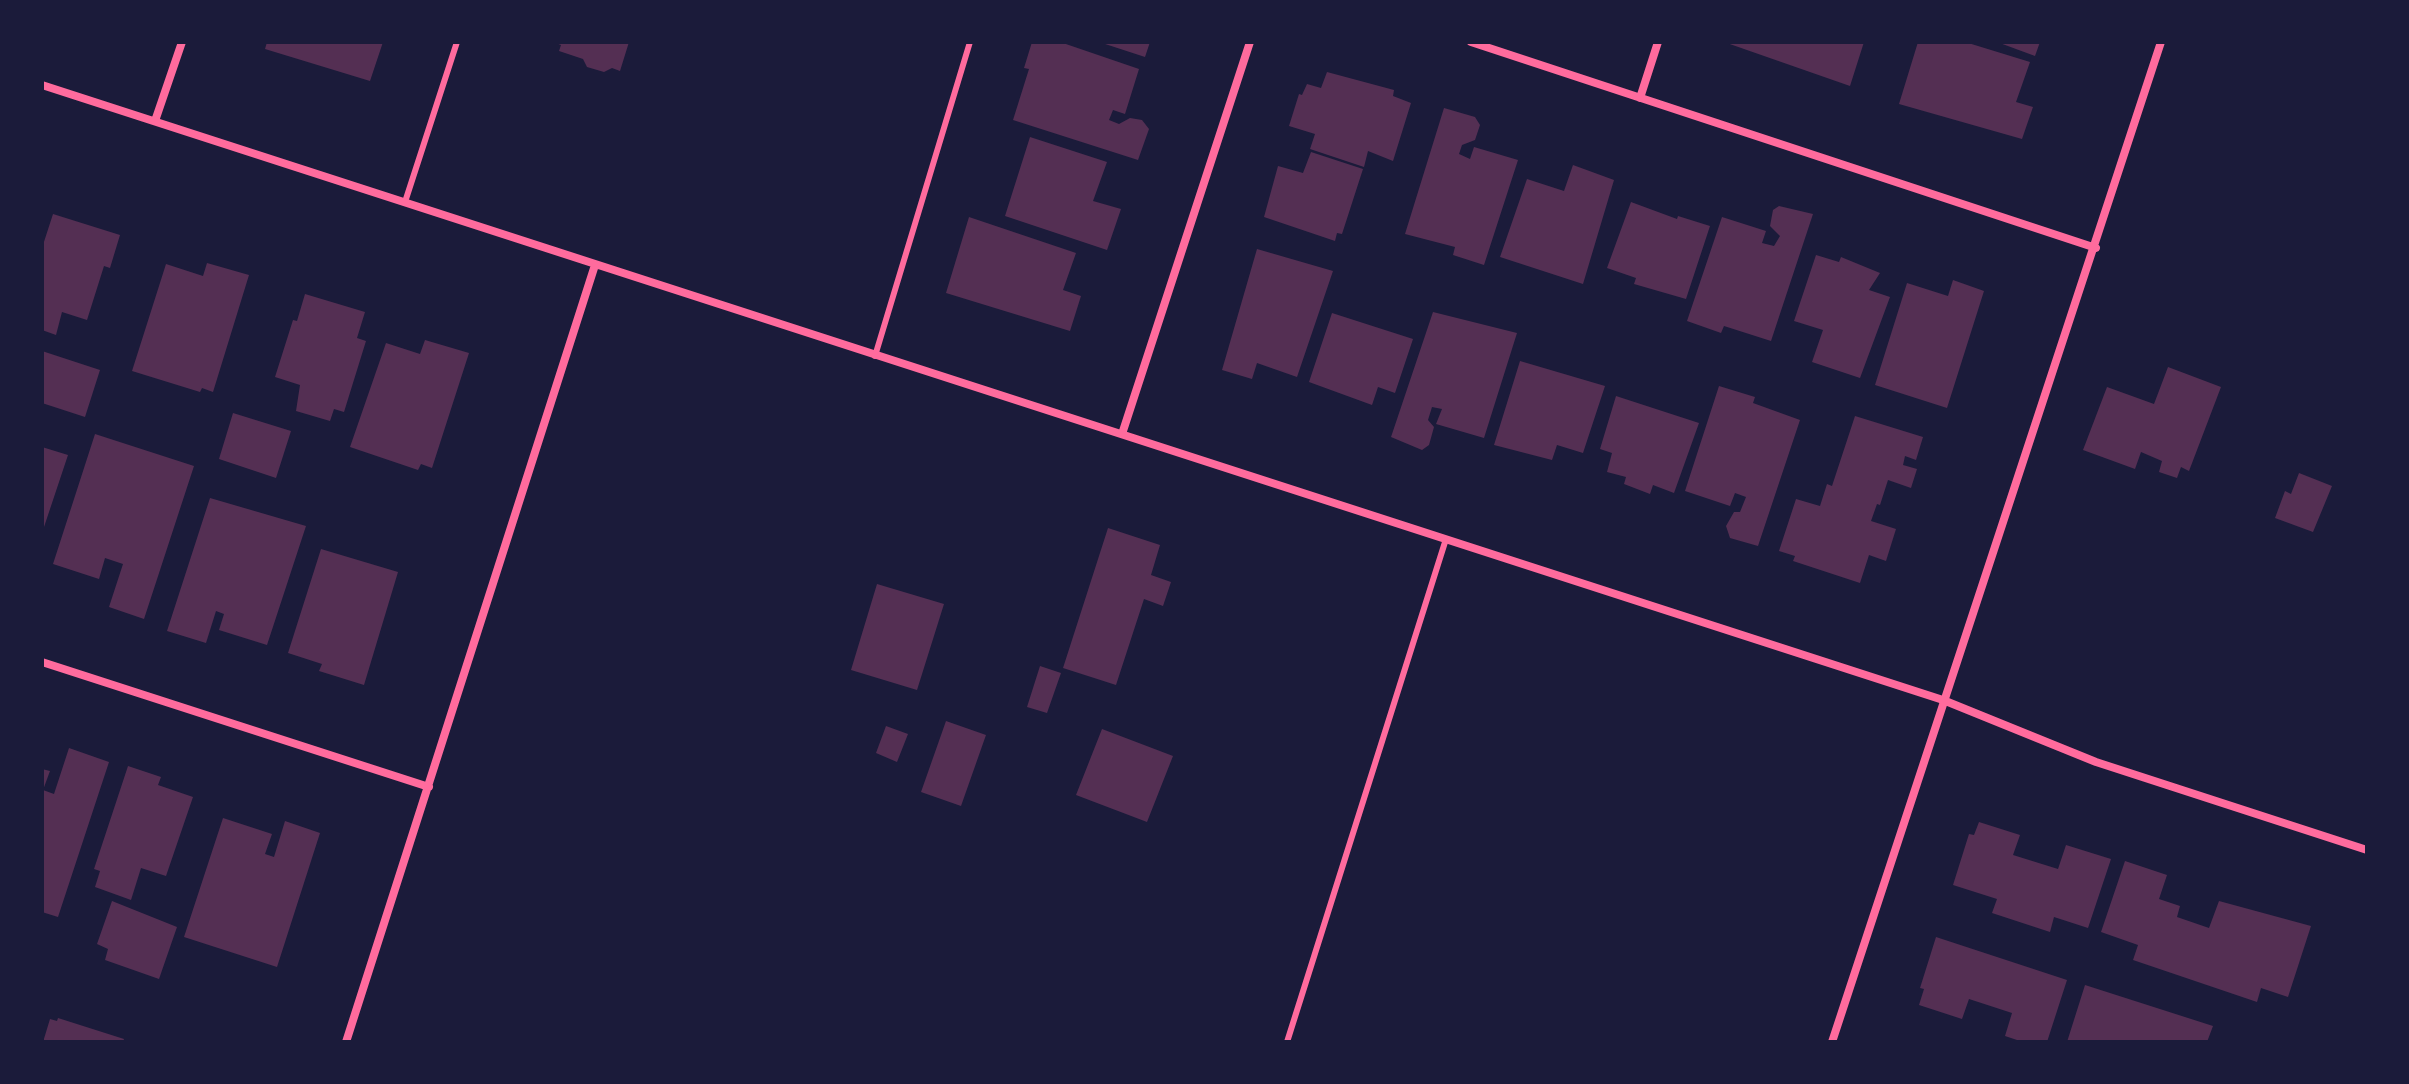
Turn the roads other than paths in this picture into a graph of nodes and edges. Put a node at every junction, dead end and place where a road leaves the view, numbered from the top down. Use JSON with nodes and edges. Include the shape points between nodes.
{"nodes":[{"id":1,"x":182,"y":42,"type":"edge"},
{"id":2,"x":457,"y":42,"type":"edge"},
{"id":3,"x":970,"y":42,"type":"edge"},
{"id":4,"x":1250,"y":42,"type":"edge"},
{"id":5,"x":1471,"y":42,"type":"edge"},
{"id":6,"x":1658,"y":42,"type":"edge"},
{"id":7,"x":2161,"y":42,"type":"edge"},
{"id":8,"x":42,"y":85,"type":"edge"},
{"id":9,"x":1640,"y":98,"type":"junction"},
{"id":10,"x":155,"y":121,"type":"junction"},
{"id":11,"x":405,"y":202,"type":"junction"},
{"id":12,"x":2096,"y":248,"type":"junction"},
{"id":13,"x":595,"y":265,"type":"junction"},
{"id":14,"x":875,"y":356,"type":"junction"},
{"id":15,"x":1122,"y":434,"type":"junction"},
{"id":16,"x":1446,"y":539,"type":"junction"},
{"id":17,"x":42,"y":662,"type":"edge"},
{"id":18,"x":1943,"y":700,"type":"junction"},
{"id":19,"x":429,"y":787,"type":"junction"},
{"id":20,"x":2367,"y":850,"type":"edge"},
{"id":21,"x":346,"y":1042,"type":"edge"},
{"id":22,"x":1287,"y":1042,"type":"edge"},
{"id":23,"x":1832,"y":1042,"type":"edge"}],
"edges":[{"from":1,"to":10,"type":"street"},
{"from":2,"to":11,"type":"lane"},
{"from":3,"to":14,"type":"lane"},
{"from":4,"to":15,"type":"street"},
{"from":5,"to":9,"type":"street"},
{"from":6,"to":9,"type":"street"},
{"from":7,"to":12,"type":"street"},
{"from":8,"to":10,"type":"street"},
{"from":9,"to":12,"type":"street"},
{"from":10,"to":11,"type":"street"},
{"from":11,"to":13,"type":"street"},
{"from":12,"to":18,"type":"street"},
{"from":13,"to":14,"type":"street"},
{"from":13,"to":19,"type":"street"},
{"from":14,"to":15,"type":"street"},
{"from":15,"to":16,"type":"street"},
{"from":16,"to":18,"type":"street"},
{"from":16,"to":22,"type":"lane"},
{"from":17,"to":19,"type":"street"},
{"from":18,"to":20,"type":"street","via":[[2096,762]]},
{"from":18,"to":23,"type":"street"},
{"from":19,"to":21,"type":"street"}]}
